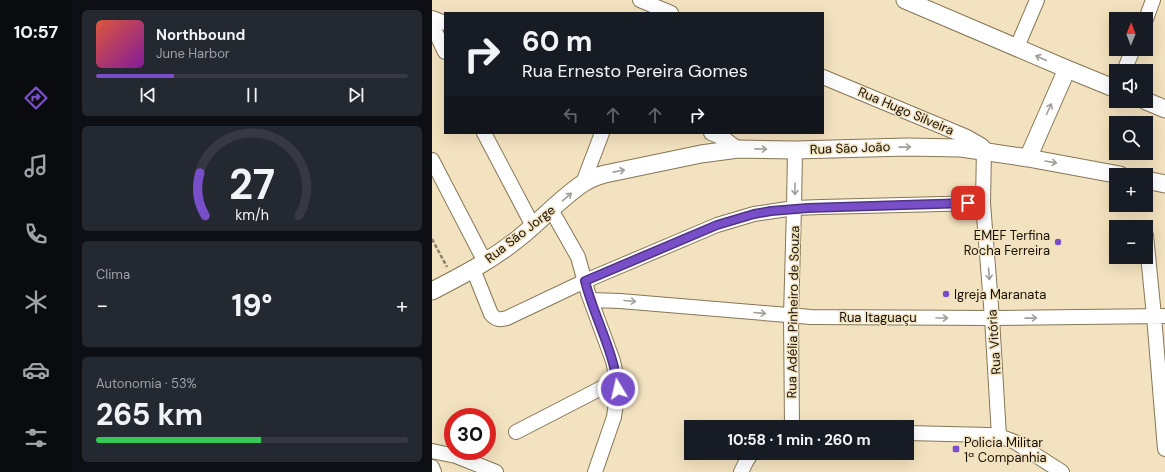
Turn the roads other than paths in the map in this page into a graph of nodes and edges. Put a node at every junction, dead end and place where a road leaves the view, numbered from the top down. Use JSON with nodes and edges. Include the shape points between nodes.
{"nodes":[{"id":1,"x":905,"y":0,"type":"edge"},
{"id":2,"x":1036,"y":0,"type":"edge"},
{"id":3,"x":1153,"y":0,"type":"edge"},
{"id":4,"x":649,"y":4,"type":"edge"},
{"id":5,"x":669,"y":12,"type":"edge"},
{"id":6,"x":1149,"y":12,"type":"edge"},
{"id":7,"x":432,"y":18,"type":"edge"},
{"id":8,"x":444,"y":23,"type":"edge"},
{"id":9,"x":432,"y":25,"type":"edge"},
{"id":10,"x":1017,"y":47,"type":"junction"},
{"id":11,"x":444,"y":50,"type":"edge"},
{"id":12,"x":1067,"y":69,"type":"junction"},
{"id":13,"x":824,"y":77,"type":"edge"},
{"id":14,"x":1109,"y":85,"type":"edge"},
{"id":15,"x":1153,"y":104,"type":"edge"},
{"id":16,"x":1165,"y":109,"type":"edge"},
{"id":17,"x":485,"y":134,"type":"edge"},
{"id":18,"x":602,"y":134,"type":"edge"},
{"id":19,"x":713,"y":134,"type":"edge"},
{"id":20,"x":738,"y":149,"type":"junction"},
{"id":21,"x":795,"y":150,"type":"junction"},
{"id":22,"x":985,"y":151,"type":"junction"},
{"id":23,"x":1028,"y":158,"type":"junction"},
{"id":24,"x":432,"y":160,"type":"edge"},
{"id":25,"x":1109,"y":173,"type":"edge"},
{"id":26,"x":1153,"y":181,"type":"edge"},
{"id":27,"x":582,"y":183,"type":"junction"},
{"id":28,"x":1165,"y":184,"type":"edge"},
{"id":29,"x":983,"y":203,"type":"junction"},
{"id":30,"x":794,"y":208,"type":"junction"},
{"id":31,"x":551,"y":210,"type":"junction"},
{"id":32,"x":533,"y":226,"type":"junction"},
{"id":33,"x":1151,"y":264,"type":"edge"},
{"id":34,"x":479,"y":266,"type":"junction"},
{"id":35,"x":585,"y":281,"type":"junction"},
{"id":36,"x":432,"y":290,"type":"edge"},
{"id":37,"x":591,"y":300,"type":"junction"},
{"id":38,"x":791,"y":316,"type":"junction"},
{"id":39,"x":1160,"y":316,"type":"edge"},
{"id":40,"x":992,"y":318,"type":"junction"},
{"id":41,"x":617,"y":380,"type":"junction"},
{"id":42,"x":792,"y":420,"type":"edge"},
{"id":43,"x":516,"y":432,"type":"dead end"},
{"id":44,"x":914,"y":433,"type":"edge"},
{"id":45,"x":999,"y":436,"type":"junction"},
{"id":46,"x":1165,"y":449,"type":"edge"},
{"id":47,"x":432,"y":451,"type":"edge"},
{"id":48,"x":747,"y":460,"type":"edge"},
{"id":49,"x":432,"y":468,"type":"edge"},
{"id":50,"x":434,"y":472,"type":"edge"},
{"id":51,"x":496,"y":472,"type":"edge"},
{"id":52,"x":595,"y":472,"type":"edge"},
{"id":53,"x":741,"y":472,"type":"edge"},
{"id":54,"x":1062,"y":472,"type":"edge"}],
"edges":[{"from":1,"to":10,"type":"main road"},
{"from":2,"to":10,"type":"street"},
{"from":3,"to":6,"type":"street"},
{"from":4,"to":5,"type":"street"},
{"from":7,"to":8,"type":"street"},
{"from":9,"to":11,"type":"street"},
{"from":12,"to":10,"type":"main road","one_way":true},
{"from":12,"to":14,"type":"main road"},
{"from":23,"to":12,"type":"main road","one_way":true},
{"from":13,"to":22,"type":"street","name":"Rua Hugo Silveira","via":[[967,137],[981,145]]},
{"from":15,"to":16,"type":"main road"},
{"from":17,"to":32,"type":"street"},
{"from":18,"to":27,"type":"street"},
{"from":19,"to":20,"type":"street"},
{"from":20,"to":21,"type":"main road","name":"Rua São João","one_way":true},
{"from":27,"to":20,"type":"main road","name":"Rua São João","one_way":true,"via":[[605,174]]},
{"from":21,"to":22,"type":"main road","name":"Rua São João","one_way":true,"via":[[915,147]]},
{"from":21,"to":30,"type":"street","name":"Rua Adélia Pinheiro de Souza","one_way":true},
{"from":22,"to":23,"type":"main road","name":"Rua São João"},
{"from":22,"to":29,"type":"street","name":"Rua Vitória"},
{"from":23,"to":25,"type":"main road","name":"Rua São João","one_way":true},
{"from":24,"to":34,"type":"street"},
{"from":26,"to":28,"type":"main road"},
{"from":31,"to":27,"type":"main road","name":"Rua São Jorge","one_way":true},
{"from":29,"to":30,"type":"street"},
{"from":29,"to":40,"type":"street","name":"Rua Vitória","one_way":true},
{"from":30,"to":35,"type":"street","via":[[754,214],[717,225]]},
{"from":30,"to":38,"type":"street","name":"Rua Adélia Pinheiro de Souza"},
{"from":31,"to":32,"type":"main road","name":"Rua São Jorge"},
{"from":31,"to":35,"type":"street","via":[[578,257]]},
{"from":32,"to":34,"type":"main road","name":"Rua São Jorge","via":[[504,250]]},
{"from":33,"to":39,"type":"street"},
{"from":34,"to":35,"type":"street","via":[[491,314],[500,320]]},
{"from":34,"to":36,"type":"main road","name":"Rua São Jorge"},
{"from":35,"to":37,"type":"street"},
{"from":37,"to":38,"type":"street","name":"Rua Itaguaçu","one_way":true},
{"from":37,"to":41,"type":"street","via":[[613,361]]},
{"from":38,"to":40,"type":"street","name":"Rua Itaguaçu","one_way":true},
{"from":38,"to":42,"type":"street","name":"Rua Adélia Pinheiro de Souza"},
{"from":40,"to":39,"type":"street","name":"Rua Itaguaçu","one_way":true},
{"from":39,"to":46,"type":"street"},
{"from":40,"to":45,"type":"street","name":"Rua Vitória"},
{"from":41,"to":43,"type":"street"},
{"from":41,"to":52,"type":"street","via":[[614,417]]},
{"from":44,"to":45,"type":"street"},
{"from":45,"to":54,"type":"street","via":[[1015,442]]},
{"from":47,"to":51,"type":"street","via":[[456,456]]},
{"from":48,"to":53,"type":"street"},
{"from":49,"to":50,"type":"street"}]}
